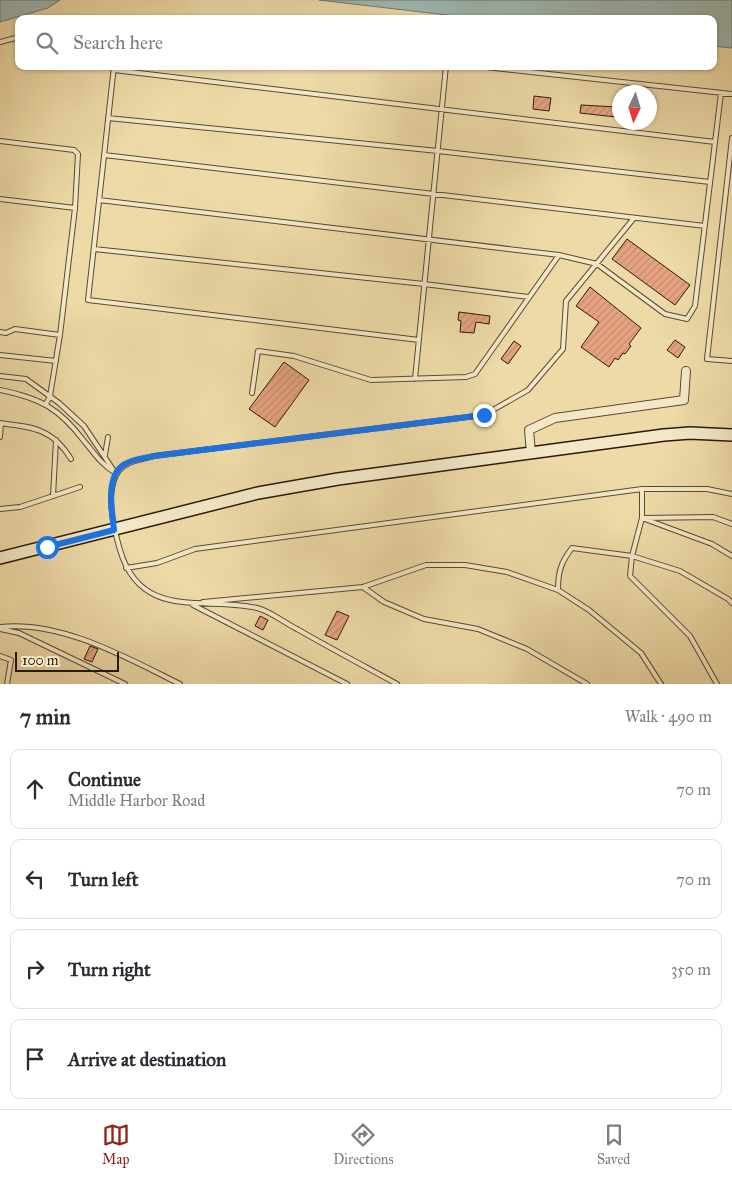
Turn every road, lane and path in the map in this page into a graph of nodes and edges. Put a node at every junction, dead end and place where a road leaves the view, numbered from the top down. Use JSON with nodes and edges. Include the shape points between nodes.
{"nodes":[{"id":1,"x":15,"y":38,"type":"edge"},
{"id":2,"x":0,"y":42,"type":"edge"},
{"id":3,"x":114,"y":70,"type":"edge"},
{"id":4,"x":130,"y":70,"type":"edge"},
{"id":5,"x":446,"y":70,"type":"edge"},
{"id":6,"x":513,"y":70,"type":"edge"},
{"id":7,"x":721,"y":93,"type":"junction"},
{"id":8,"x":732,"y":94,"type":"edge"},
{"id":9,"x":442,"y":110,"type":"junction"},
{"id":10,"x":108,"y":118,"type":"junction"},
{"id":11,"x":732,"y":138,"type":"edge"},
{"id":12,"x":0,"y":141,"type":"edge"},
{"id":13,"x":715,"y":142,"type":"junction"},
{"id":14,"x":438,"y":151,"type":"junction"},
{"id":15,"x":104,"y":155,"type":"junction"},
{"id":16,"x":710,"y":182,"type":"junction"},
{"id":17,"x":433,"y":195,"type":"junction"},
{"id":18,"x":0,"y":199,"type":"edge"},
{"id":19,"x":99,"y":200,"type":"junction"},
{"id":20,"x":75,"y":208,"type":"junction"},
{"id":21,"x":634,"y":218,"type":"junction"},
{"id":22,"x":705,"y":226,"type":"junction"},
{"id":23,"x":429,"y":240,"type":"junction"},
{"id":24,"x":94,"y":249,"type":"junction"},
{"id":25,"x":559,"y":255,"type":"junction"},
{"id":26,"x":598,"y":264,"type":"junction"},
{"id":27,"x":424,"y":284,"type":"junction"},
{"id":28,"x":528,"y":298,"type":"junction"},
{"id":29,"x":0,"y":332,"type":"edge"},
{"id":30,"x":60,"y":335,"type":"junction"},
{"id":31,"x":419,"y":340,"type":"junction"},
{"id":32,"x":0,"y":355,"type":"edge"},
{"id":33,"x":56,"y":361,"type":"junction"},
{"id":34,"x":732,"y":361,"type":"edge"},
{"id":35,"x":686,"y":371,"type":"dead end"},
{"id":36,"x":0,"y":376,"type":"edge"},
{"id":37,"x":415,"y":379,"type":"junction"},
{"id":38,"x":0,"y":390,"type":"edge"},
{"id":39,"x":252,"y":393,"type":"dead end"},
{"id":40,"x":50,"y":396,"type":"junction"},
{"id":41,"x":46,"y":404,"type":"junction"},
{"id":42,"x":0,"y":423,"type":"edge"},
{"id":43,"x":732,"y":435,"type":"edge"},
{"id":44,"x":0,"y":437,"type":"edge"},
{"id":45,"x":108,"y":437,"type":"dead end"},
{"id":46,"x":56,"y":440,"type":"junction"},
{"id":47,"x":531,"y":453,"type":"junction"},
{"id":48,"x":105,"y":456,"type":"junction"},
{"id":49,"x":71,"y":459,"type":"dead end"},
{"id":50,"x":116,"y":474,"type":"junction"},
{"id":51,"x":80,"y":487,"type":"dead end"},
{"id":52,"x":642,"y":489,"type":"junction"},
{"id":53,"x":732,"y":494,"type":"edge"},
{"id":54,"x":53,"y":496,"type":"junction"},
{"id":55,"x":0,"y":509,"type":"edge"},
{"id":56,"x":642,"y":518,"type":"junction"},
{"id":57,"x":732,"y":524,"type":"edge"},
{"id":58,"x":114,"y":530,"type":"junction"},
{"id":59,"x":632,"y":556,"type":"junction"},
{"id":60,"x":732,"y":556,"type":"edge"},
{"id":61,"x":0,"y":558,"type":"edge"},
{"id":62,"x":126,"y":568,"type":"junction"},
{"id":63,"x":363,"y":587,"type":"junction"},
{"id":64,"x":558,"y":590,"type":"junction"},
{"id":65,"x":190,"y":603,"type":"junction"},
{"id":66,"x":732,"y":604,"type":"edge"},
{"id":67,"x":0,"y":628,"type":"edge"},
{"id":68,"x":0,"y":656,"type":"edge"},
{"id":69,"x":7,"y":684,"type":"edge"},
{"id":70,"x":125,"y":684,"type":"edge"},
{"id":71,"x":180,"y":684,"type":"edge"},
{"id":72,"x":346,"y":684,"type":"edge"},
{"id":73,"x":397,"y":684,"type":"edge"},
{"id":74,"x":588,"y":684,"type":"edge"},
{"id":75,"x":661,"y":684,"type":"edge"},
{"id":76,"x":716,"y":684,"type":"edge"}],
"edges":[{"from":1,"to":2,"type":"lane"},
{"from":3,"to":10,"type":"lane"},
{"from":4,"to":9,"type":"lane"},
{"from":5,"to":9,"type":"lane"},
{"from":6,"to":7,"type":"lane"},
{"from":7,"to":8,"type":"lane"},
{"from":7,"to":13,"type":"lane"},
{"from":9,"to":13,"type":"lane"},
{"from":9,"to":14,"type":"lane"},
{"from":10,"to":14,"type":"lane"},
{"from":10,"to":15,"type":"lane"},
{"from":11,"to":34,"type":"lane","via":[[708,358]]},
{"from":12,"to":20,"type":"lane","via":[[74,150],[78,154]]},
{"from":13,"to":16,"type":"lane"},
{"from":14,"to":16,"type":"lane"},
{"from":14,"to":17,"type":"lane"},
{"from":15,"to":17,"type":"lane"},
{"from":15,"to":19,"type":"lane"},
{"from":16,"to":22,"type":"lane"},
{"from":17,"to":21,"type":"lane"},
{"from":17,"to":23,"type":"lane"},
{"from":18,"to":20,"type":"lane"},
{"from":19,"to":23,"type":"lane"},
{"from":19,"to":24,"type":"lane"},
{"from":20,"to":30,"type":"lane"},
{"from":21,"to":22,"type":"lane"},
{"from":21,"to":26,"type":"lane"},
{"from":22,"to":26,"type":"lane","via":[[695,306],[686,320],[665,314]]},
{"from":23,"to":25,"type":"lane"},
{"from":23,"to":27,"type":"lane"},
{"from":24,"to":27,"type":"lane"},
{"from":24,"to":31,"type":"lane","via":[[88,300]]},
{"from":25,"to":26,"type":"lane"},
{"from":25,"to":28,"type":"lane"},
{"from":26,"to":50,"type":"lane","via":[[566,301],[563,349],[528,390],[484,415],[154,456],[126,463]]},
{"from":27,"to":28,"type":"lane"},
{"from":27,"to":31,"type":"lane"},
{"from":28,"to":37,"type":"lane","via":[[475,374]]},
{"from":29,"to":30,"type":"lane","via":[[15,330]]},
{"from":30,"to":33,"type":"lane"},
{"from":31,"to":37,"type":"lane"},
{"from":32,"to":33,"type":"lane"},
{"from":33,"to":40,"type":"lane"},
{"from":35,"to":47,"type":"street","via":[[684,400],[555,418],[529,430]]},
{"from":36,"to":40,"type":"lane","via":[[26,379]]},
{"from":37,"to":39,"type":"lane","via":[[370,380],[294,356],[258,351]]},
{"from":38,"to":41,"type":"lane"},
{"from":40,"to":41,"type":"lane"},
{"from":40,"to":48,"type":"lane","via":[[84,426]]},
{"from":41,"to":50,"type":"lane"},
{"from":42,"to":44,"type":"lane"},
{"from":42,"to":46,"type":"lane","via":[[34,427]]},
{"from":43,"to":47,"type":"main road","via":[[664,435]]},
{"from":45,"to":48,"type":"lane"},
{"from":46,"to":49,"type":"lane"},
{"from":46,"to":54,"type":"lane"},
{"from":47,"to":58,"type":"main road","via":[[258,493]]},
{"from":48,"to":50,"type":"lane"},
{"from":50,"to":58,"type":"lane","via":[[111,499]]},
{"from":51,"to":54,"type":"lane"},
{"from":52,"to":53,"type":"lane","via":[[707,489]]},
{"from":52,"to":56,"type":"lane"},
{"from":52,"to":62,"type":"lane","via":[[195,549],[157,563]]},
{"from":54,"to":55,"type":"lane","via":[[20,507]]},
{"from":56,"to":57,"type":"lane","via":[[713,517]]},
{"from":56,"to":59,"type":"lane"},
{"from":56,"to":60,"type":"lane","via":[[712,544]]},
{"from":58,"to":61,"type":"main road"},
{"from":58,"to":62,"type":"lane"},
{"from":59,"to":64,"type":"lane","via":[[572,548],[558,571]]},
{"from":59,"to":66,"type":"lane","via":[[680,571],[728,598]]},
{"from":59,"to":76,"type":"lane","via":[[630,576],[690,636]]},
{"from":62,"to":65,"type":"lane","via":[[149,593],[166,601]]},
{"from":63,"to":64,"type":"lane","via":[[426,565],[465,565],[506,572]]},
{"from":63,"to":65,"type":"lane"},
{"from":63,"to":74,"type":"lane","via":[[384,602],[424,619],[478,629],[527,649]]},
{"from":64,"to":75,"type":"lane","via":[[589,610],[641,653]]},
{"from":65,"to":72,"type":"lane"},
{"from":65,"to":73,"type":"lane","via":[[258,608]]},
{"from":67,"to":70,"type":"lane","via":[[18,633]]},
{"from":67,"to":71,"type":"lane","via":[[16,625],[79,637]]},
{"from":68,"to":69,"type":"lane","via":[[11,660]]}]}
